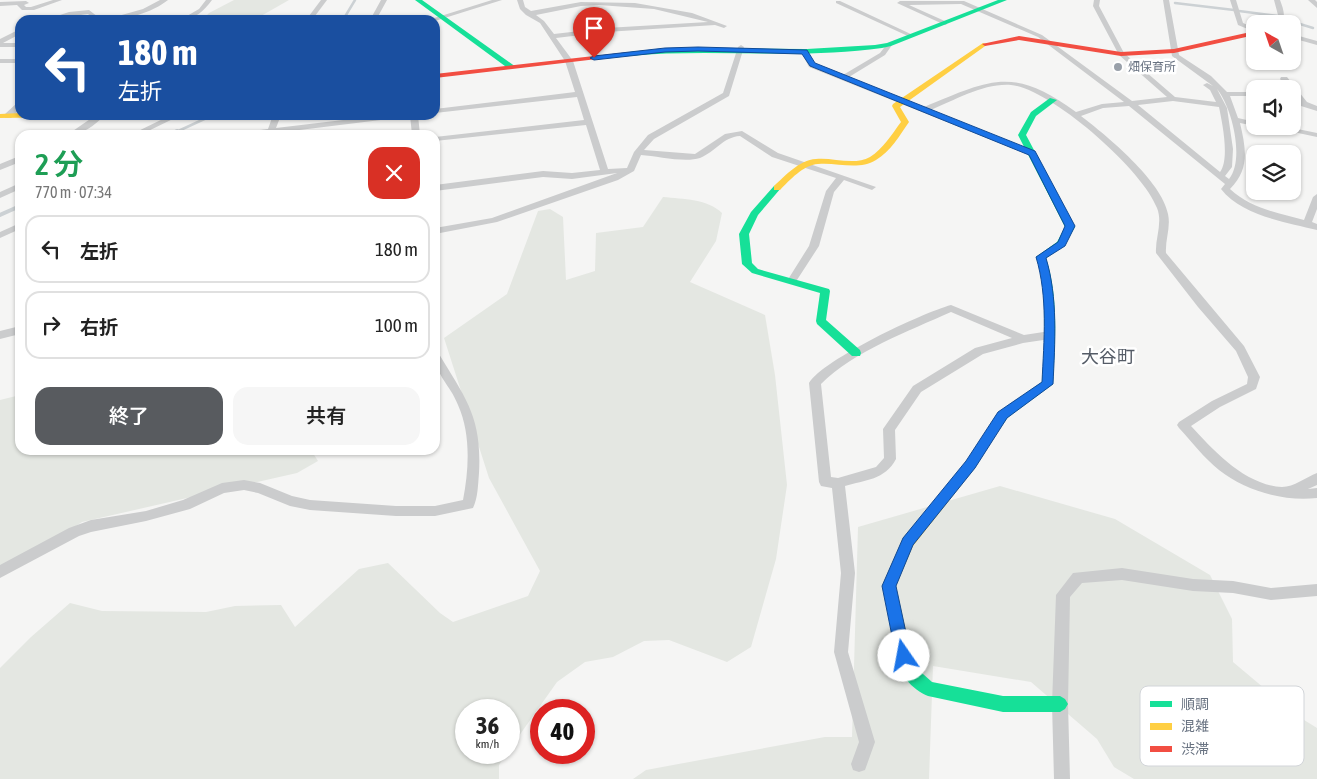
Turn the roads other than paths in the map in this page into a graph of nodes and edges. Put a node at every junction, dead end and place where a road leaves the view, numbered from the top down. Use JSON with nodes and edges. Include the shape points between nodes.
{"nodes":[{"id":1,"x":34,"y":0,"type":"edge"},
{"id":2,"x":59,"y":0,"type":"edge"},
{"id":3,"x":165,"y":0,"type":"edge"},
{"id":4,"x":209,"y":0,"type":"edge"},
{"id":5,"x":324,"y":0,"type":"edge"},
{"id":6,"x":384,"y":0,"type":"edge"},
{"id":7,"x":418,"y":0,"type":"edge"},
{"id":8,"x":496,"y":0,"type":"edge"},
{"id":9,"x":520,"y":0,"type":"edge"},
{"id":10,"x":1004,"y":0,"type":"edge"},
{"id":11,"x":1097,"y":0,"type":"edge"},
{"id":12,"x":1160,"y":0,"type":"edge"},
{"id":13,"x":1166,"y":0,"type":"edge"},
{"id":14,"x":1233,"y":0,"type":"edge"},
{"id":15,"x":1271,"y":0,"type":"edge"},
{"id":16,"x":1277,"y":0,"type":"edge"},
{"id":17,"x":1311,"y":0,"type":"edge"},
{"id":18,"x":896,"y":1,"type":"edge"},
{"id":19,"x":939,"y":1,"type":"edge"},
{"id":20,"x":963,"y":1,"type":"edge"},
{"id":21,"x":838,"y":2,"type":"dead end"},
{"id":22,"x":0,"y":4,"type":"edge"},
{"id":23,"x":19,"y":4,"type":"junction"},
{"id":24,"x":1317,"y":6,"type":"edge"},
{"id":25,"x":1281,"y":8,"type":"junction"},
{"id":26,"x":979,"y":10,"type":"junction"},
{"id":27,"x":528,"y":14,"type":"junction"},
{"id":28,"x":66,"y":15,"type":"edge"},
{"id":29,"x":93,"y":15,"type":"edge"},
{"id":30,"x":126,"y":15,"type":"edge"},
{"id":31,"x":192,"y":15,"type":"edge"},
{"id":32,"x":313,"y":15,"type":"edge"},
{"id":33,"x":375,"y":15,"type":"edge"},
{"id":34,"x":433,"y":15,"type":"edge"},
{"id":35,"x":1282,"y":15,"type":"edge"},
{"id":36,"x":440,"y":17,"type":"edge"},
{"id":37,"x":440,"y":21,"type":"edge"},
{"id":38,"x":945,"y":23,"type":"junction"},
{"id":39,"x":1246,"y":27,"type":"edge"},
{"id":40,"x":15,"y":34,"type":"edge"},
{"id":41,"x":1246,"y":34,"type":"edge"},
{"id":42,"x":552,"y":36,"type":"junction"},
{"id":43,"x":912,"y":36,"type":"junction"},
{"id":44,"x":1301,"y":39,"type":"edge"},
{"id":45,"x":1046,"y":42,"type":"junction"},
{"id":46,"x":1317,"y":43,"type":"edge"},
{"id":47,"x":0,"y":44,"type":"edge"},
{"id":48,"x":15,"y":45,"type":"edge"},
{"id":49,"x":889,"y":45,"type":"junction"},
{"id":50,"x":740,"y":49,"type":"junction"},
{"id":51,"x":1170,"y":51,"type":"junction"},
{"id":52,"x":804,"y":52,"type":"junction"},
{"id":53,"x":1121,"y":54,"type":"junction"},
{"id":54,"x":0,"y":61,"type":"edge"},
{"id":55,"x":15,"y":61,"type":"edge"},
{"id":56,"x":568,"y":61,"type":"junction"},
{"id":57,"x":512,"y":67,"type":"junction"},
{"id":58,"x":440,"y":75,"type":"edge"},
{"id":59,"x":844,"y":76,"type":"junction"},
{"id":60,"x":579,"y":94,"type":"junction"},
{"id":61,"x":1226,"y":94,"type":"junction"},
{"id":62,"x":1246,"y":94,"type":"edge"},
{"id":63,"x":1173,"y":99,"type":"junction"},
{"id":64,"x":1053,"y":100,"type":"junction"},
{"id":65,"x":1301,"y":100,"type":"edge"},
{"id":66,"x":902,"y":101,"type":"junction"},
{"id":67,"x":1132,"y":104,"type":"junction"},
{"id":68,"x":1221,"y":105,"type":"junction"},
{"id":69,"x":15,"y":108,"type":"edge"},
{"id":70,"x":1317,"y":109,"type":"edge"},
{"id":71,"x":924,"y":110,"type":"junction"},
{"id":72,"x":440,"y":111,"type":"edge"},
{"id":73,"x":1076,"y":115,"type":"junction"},
{"id":74,"x":4,"y":116,"type":"edge"},
{"id":75,"x":94,"y":120,"type":"edge"},
{"id":76,"x":167,"y":120,"type":"edge"},
{"id":77,"x":368,"y":120,"type":"edge"},
{"id":78,"x":1235,"y":120,"type":"junction"},
{"id":79,"x":588,"y":122,"type":"junction"},
{"id":80,"x":1246,"y":122,"type":"edge"},
{"id":81,"x":81,"y":130,"type":"edge"},
{"id":82,"x":145,"y":130,"type":"edge"},
{"id":83,"x":292,"y":130,"type":"edge"},
{"id":84,"x":1301,"y":132,"type":"edge"},
{"id":85,"x":1317,"y":135,"type":"edge"},
{"id":86,"x":440,"y":138,"type":"edge"},
{"id":87,"x":638,"y":152,"type":"junction"},
{"id":88,"x":1032,"y":153,"type":"junction"},
{"id":89,"x":15,"y":161,"type":"edge"},
{"id":90,"x":804,"y":164,"type":"junction"},
{"id":91,"x":1,"y":167,"type":"edge"},
{"id":92,"x":631,"y":169,"type":"junction"},
{"id":93,"x":605,"y":172,"type":"junction"},
{"id":94,"x":842,"y":177,"type":"junction"},
{"id":95,"x":1220,"y":177,"type":"junction"},
{"id":96,"x":1230,"y":184,"type":"junction"},
{"id":97,"x":440,"y":187,"type":"edge"},
{"id":98,"x":872,"y":187,"type":"dead end"},
{"id":99,"x":15,"y":188,"type":"edge"},
{"id":100,"x":0,"y":195,"type":"edge"},
{"id":101,"x":1317,"y":197,"type":"edge"},
{"id":102,"x":1307,"y":224,"type":"junction"},
{"id":103,"x":1317,"y":227,"type":"edge"},
{"id":104,"x":15,"y":228,"type":"edge"},
{"id":105,"x":440,"y":230,"type":"edge"},
{"id":106,"x":0,"y":235,"type":"edge"},
{"id":107,"x":792,"y":281,"type":"junction"},
{"id":108,"x":15,"y":331,"type":"edge"},
{"id":109,"x":0,"y":335,"type":"edge"},
{"id":110,"x":1050,"y":335,"type":"junction"},
{"id":111,"x":1023,"y":339,"type":"junction"},
{"id":112,"x":856,"y":353,"type":"junction"},
{"id":113,"x":440,"y":365,"type":"edge"},
{"id":114,"x":1317,"y":478,"type":"edge"},
{"id":115,"x":838,"y":483,"type":"junction"},
{"id":116,"x":1284,"y":493,"type":"junction"},
{"id":117,"x":1317,"y":493,"type":"edge"},
{"id":118,"x":0,"y":572,"type":"edge"},
{"id":119,"x":1317,"y":590,"type":"edge"},
{"id":120,"x":1060,"y":704,"type":"junction"},
{"id":121,"x":859,"y":764,"type":"dead end"},
{"id":122,"x":1062,"y":779,"type":"edge"}],
"edges":[{"from":1,"to":23,"type":"street"},
{"from":2,"to":23,"type":"street","via":[[32,9],[24,9]]},
{"from":3,"to":30,"type":"street"},
{"from":4,"to":31,"type":"street"},
{"from":5,"to":32,"type":"street"},
{"from":6,"to":33,"type":"street"},
{"from":7,"to":34,"type":"street"},
{"from":8,"to":36,"type":"street"},
{"from":9,"to":27,"type":"street"},
{"from":10,"to":26,"type":"street"},
{"from":11,"to":53,"type":"street","via":[[1096,6]]},
{"from":12,"to":51,"type":"street"},
{"from":13,"to":51,"type":"street"},
{"from":14,"to":39,"type":"street","via":[[1240,24]]},
{"from":15,"to":25,"type":"street"},
{"from":16,"to":25,"type":"street"},
{"from":17,"to":24,"type":"street"},
{"from":18,"to":19,"type":"street"},
{"from":18,"to":38,"type":"street"},
{"from":19,"to":20,"type":"street"},
{"from":20,"to":26,"type":"street"},
{"from":21,"to":43,"type":"street"},
{"from":22,"to":23,"type":"street"},
{"from":25,"to":35,"type":"street"},
{"from":26,"to":38,"type":"street"},
{"from":26,"to":45,"type":"street","via":[[1040,36]]},
{"from":27,"to":42,"type":"street","via":[[542,22]]},
{"from":27,"to":42,"type":"street","via":[[598,3],[672,9],[721,25]]},
{"from":28,"to":29,"type":"street","via":[[89,12]]},
{"from":37,"to":57,"type":"street"},
{"from":38,"to":43,"type":"street"},
{"from":40,"to":47,"type":"street"},
{"from":41,"to":51,"type":"street"},
{"from":42,"to":56,"type":"street"},
{"from":43,"to":49,"type":"street"},
{"from":44,"to":46,"type":"street"},
{"from":45,"to":53,"type":"street"},
{"from":45,"to":66,"type":"street","via":[[1019,38],[983,44]]},
{"from":45,"to":67,"type":"street"},
{"from":47,"to":48,"type":"street"},
{"from":49,"to":52,"type":"street"},
{"from":49,"to":59,"type":"street","via":[[883,54]]},
{"from":50,"to":52,"type":"street"},
{"from":50,"to":56,"type":"street","via":[[665,50]]},
{"from":50,"to":87,"type":"street","via":[[726,94],[651,137]]},
{"from":51,"to":53,"type":"street"},
{"from":51,"to":61,"type":"street"},
{"from":51,"to":68,"type":"street","via":[[1170,57],[1213,89]]},
{"from":52,"to":59,"type":"street","via":[[812,65]]},
{"from":53,"to":63,"type":"street"},
{"from":54,"to":55,"type":"street"},
{"from":56,"to":57,"type":"street"},
{"from":56,"to":60,"type":"street"},
{"from":57,"to":58,"type":"street"},
{"from":59,"to":66,"type":"street"},
{"from":60,"to":72,"type":"street"},
{"from":60,"to":79,"type":"street"},
{"from":61,"to":62,"type":"street"},
{"from":61,"to":78,"type":"street"},
{"from":63,"to":67,"type":"street"},
{"from":63,"to":68,"type":"street"},
{"from":64,"to":71,"type":"street","via":[[1020,84],[1004,83],[975,90]]},
{"from":64,"to":73,"type":"street"},
{"from":64,"to":88,"type":"street","via":[[1036,110],[1025,127],[1022,135]]},
{"from":65,"to":70,"type":"street"},
{"from":66,"to":71,"type":"street"},
{"from":66,"to":90,"type":"street","via":[[896,106],[905,122],[874,159],[848,164],[830,161]]},
{"from":67,"to":73,"type":"street","via":[[1102,106]]},
{"from":67,"to":95,"type":"street"},
{"from":68,"to":95,"type":"street","via":[[1229,149],[1228,167]]},
{"from":69,"to":74,"type":"street"},
{"from":71,"to":88,"type":"street"},
{"from":73,"to":116,"type":"street","via":[[1147,183],[1161,205],[1165,220],[1161,253],[1240,349],[1254,376],[1252,386],[1183,425],[1225,468]]},
{"from":75,"to":81,"type":"street"},
{"from":76,"to":82,"type":"street"},
{"from":77,"to":83,"type":"street"},
{"from":78,"to":80,"type":"street"},
{"from":78,"to":96,"type":"street","via":[[1240,166]]},
{"from":79,"to":86,"type":"street"},
{"from":79,"to":93,"type":"street"},
{"from":84,"to":85,"type":"street"},
{"from":87,"to":90,"type":"street","via":[[695,157],[723,136],[742,133],[775,155]]},
{"from":87,"to":92,"type":"street"},
{"from":88,"to":110,"type":"street","via":[[1070,226],[1062,244],[1041,257],[1048,279]]},
{"from":89,"to":91,"type":"street"},
{"from":90,"to":94,"type":"street"},
{"from":90,"to":107,"type":"street","via":[[776,187],[744,234],[747,264],[755,271]]},
{"from":92,"to":93,"type":"street"},
{"from":92,"to":105,"type":"street","via":[[615,178],[494,220]]},
{"from":93,"to":97,"type":"street","via":[[572,176],[543,174]]},
{"from":94,"to":98,"type":"street"},
{"from":94,"to":107,"type":"street","via":[[830,192],[814,246]]},
{"from":95,"to":96,"type":"street"},
{"from":96,"to":102,"type":"street","via":[[1226,189],[1231,196],[1272,215]]},
{"from":99,"to":100,"type":"street"},
{"from":101,"to":102,"type":"street"},
{"from":102,"to":103,"type":"street"},
{"from":104,"to":106,"type":"street"},
{"from":107,"to":112,"type":"street","via":[[825,291],[821,321]]},
{"from":108,"to":109,"type":"street"},
{"from":110,"to":111,"type":"street"},
{"from":110,"to":120,"type":"street","via":[[1048,384],[1002,415],[970,465],[908,542],[889,586],[907,670],[928,689],[1003,704]]},
{"from":111,"to":112,"type":"street","via":[[951,308]]},
{"from":111,"to":115,"type":"street","via":[[979,351],[917,389],[889,429],[890,459],[880,471]]},
{"from":112,"to":115,"type":"street","via":[[815,383],[825,482]]},
{"from":113,"to":118,"type":"street","via":[[464,406],[473,436],[472,486],[468,504],[435,511],[396,511],[310,505],[244,485],[222,488],[186,504],[146,516],[82,529]]},
{"from":114,"to":116,"type":"street"},
{"from":115,"to":121,"type":"street","via":[[848,573],[840,652],[866,742]]},
{"from":116,"to":117,"type":"street"},
{"from":119,"to":120,"type":"street","via":[[1271,594],[1122,574],[1078,577],[1063,595]]},
{"from":120,"to":122,"type":"street"}]}
